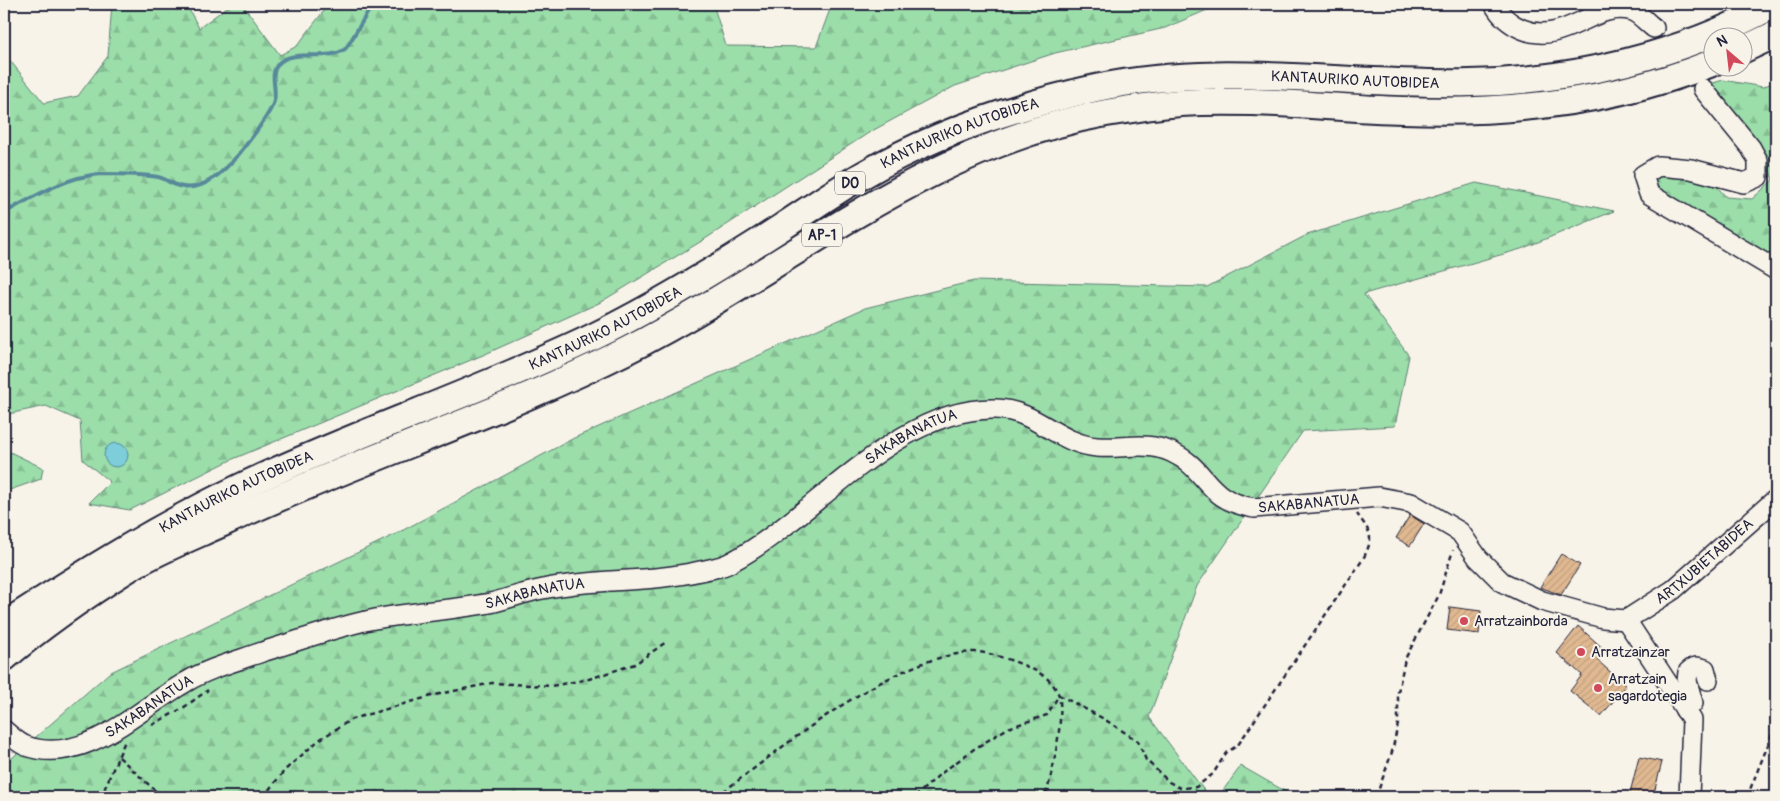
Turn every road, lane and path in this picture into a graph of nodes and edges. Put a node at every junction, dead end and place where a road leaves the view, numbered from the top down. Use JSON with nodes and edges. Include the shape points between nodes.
{"nodes":[{"id":1,"x":1494,"y":4,"type":"edge"},
{"id":2,"x":1775,"y":4,"type":"edge"},
{"id":3,"x":1654,"y":28,"type":"dead end"},
{"id":4,"x":1776,"y":34,"type":"edge"},
{"id":5,"x":1752,"y":45,"type":"edge"},
{"id":6,"x":1702,"y":65,"type":"edge"},
{"id":7,"x":1703,"y":89,"type":"dead end"},
{"id":8,"x":1776,"y":270,"type":"edge"},
{"id":9,"x":1343,"y":499,"type":"junction"},
{"id":10,"x":1775,"y":505,"type":"edge"},
{"id":11,"x":1460,"y":532,"type":"junction"},
{"id":12,"x":1626,"y":620,"type":"junction"},
{"id":13,"x":4,"y":625,"type":"edge"},
{"id":14,"x":666,"y":642,"type":"dead end"},
{"id":15,"x":4,"y":658,"type":"edge"},
{"id":16,"x":1708,"y":680,"type":"dead end"},
{"id":17,"x":211,"y":687,"type":"dead end"},
{"id":18,"x":1059,"y":695,"type":"junction"},
{"id":19,"x":1685,"y":710,"type":"junction"},
{"id":20,"x":1776,"y":725,"type":"edge"},
{"id":21,"x":148,"y":726,"type":"dead end"},
{"id":22,"x":4,"y":730,"type":"edge"},
{"id":23,"x":127,"y":735,"type":"dead end"},
{"id":24,"x":119,"y":757,"type":"junction"},
{"id":25,"x":101,"y":797,"type":"edge"},
{"id":26,"x":162,"y":797,"type":"edge"},
{"id":27,"x":263,"y":797,"type":"edge"},
{"id":28,"x":716,"y":797,"type":"edge"},
{"id":29,"x":916,"y":797,"type":"edge"},
{"id":30,"x":1045,"y":797,"type":"edge"},
{"id":31,"x":1376,"y":797,"type":"edge"},
{"id":32,"x":1689,"y":797,"type":"edge"},
{"id":33,"x":1747,"y":797,"type":"edge"}],
"edges":[{"from":1,"to":3,"type":"street","via":[[1512,24],[1533,34],[1557,32],[1608,9],[1632,11]]},
{"from":2,"to":13,"type":"highway","name":"KANTAURIKO AUTOBIDEA","number":"DO","via":[[1688,43],[1622,64],[1546,78],[1470,83],[1177,76],[1101,87],[1024,106],[954,130],[864,174],[664,300],[501,378],[352,438],[245,486],[88,569]]},
{"from":4,"to":5,"type":"highway"},
{"from":6,"to":15,"type":"highway","name":"KANTAURIKO AUTOBIDEA","number":"AP-1","via":[[1626,90],[1552,106],[1414,111],[1259,102],[1180,103],[1104,114],[1031,131],[967,155],[880,199],[690,315],[604,362],[511,404],[252,509],[135,564]]},
{"from":7,"to":8,"type":"street","via":[[1751,148],[1758,162],[1758,177],[1744,183],[1691,169],[1658,166],[1643,175],[1649,194]]},
{"from":9,"to":11,"type":"street","name":"SAKABANATUA","via":[[1379,497],[1411,503]]},
{"from":9,"to":18,"type":"path","via":[[1369,531],[1372,542],[1336,602],[1238,745],[1226,753],[1213,774],[1196,787],[1180,788],[1169,782],[1146,760],[1138,741]]},
{"from":9,"to":22,"type":"street","name":"SAKABANATUA","via":[[1254,508],[1236,505],[1219,496],[1188,462],[1159,447],[1096,447],[1054,433],[1019,411],[975,409],[956,413],[904,436],[731,563],[688,574],[544,588],[494,602],[371,620],[222,665],[187,681],[115,729],[93,740],[59,750],[24,745]]},
{"from":10,"to":12,"type":"street","name":"ARTXUBIETABIDEA","via":[[1673,590]]},
{"from":11,"to":12,"type":"street","name":"SAKABANATUA","via":[[1478,558],[1502,582],[1522,593],[1603,618]]},
{"from":11,"to":31,"type":"path","via":[[1439,595],[1405,659],[1392,752]]},
{"from":12,"to":19,"type":"street"},
{"from":14,"to":27,"type":"path","via":[[634,664],[589,679],[551,686],[492,683],[427,697],[352,719],[319,740],[285,770]]},
{"from":16,"to":19,"type":"street","via":[[1705,669],[1699,666],[1688,672],[1693,703]]},
{"from":17,"to":21,"type":"path","via":[[183,708]]},
{"from":18,"to":28,"type":"path","via":[[1048,678],[1018,664],[975,651],[937,656],[887,680],[822,718]]},
{"from":18,"to":29,"type":"path","via":[[1047,715],[1008,728],[974,749]]},
{"from":18,"to":30,"type":"path","via":[[1060,720],[1055,759]]},
{"from":19,"to":32,"type":"street","via":[[1692,720]]},
{"from":20,"to":33,"type":"path"},
{"from":23,"to":24,"type":"path"},
{"from":24,"to":25,"type":"path"},
{"from":24,"to":26,"type":"path"}]}
